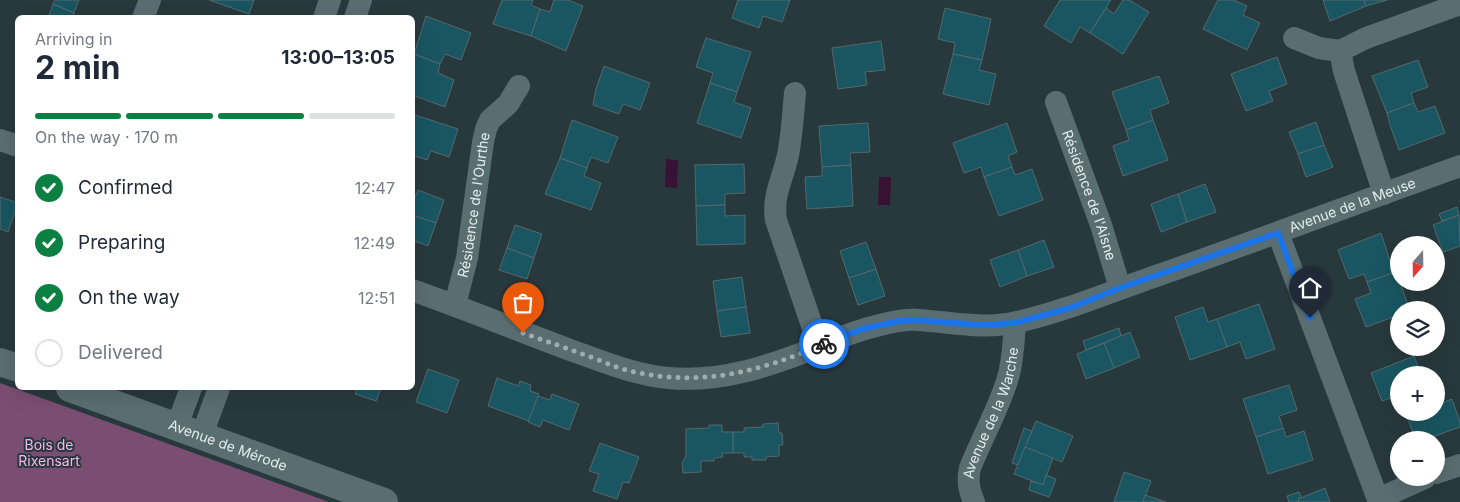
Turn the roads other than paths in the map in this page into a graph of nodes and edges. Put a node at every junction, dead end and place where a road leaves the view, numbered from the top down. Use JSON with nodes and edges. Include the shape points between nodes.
{"nodes":[{"id":1,"x":150,"y":0,"type":"edge"},
{"id":2,"x":330,"y":0,"type":"edge"},
{"id":3,"x":362,"y":0,"type":"edge"},
{"id":4,"x":1460,"y":4,"type":"edge"},
{"id":5,"x":144,"y":15,"type":"edge"},
{"id":6,"x":325,"y":15,"type":"edge"},
{"id":7,"x":356,"y":15,"type":"edge"},
{"id":8,"x":1294,"y":38,"type":"dead end"},
{"id":9,"x":1340,"y":51,"type":"junction"},
{"id":10,"x":518,"y":86,"type":"dead end"},
{"id":11,"x":795,"y":93,"type":"dead end"},
{"id":12,"x":1056,"y":102,"type":"dead end"},
{"id":13,"x":0,"y":140,"type":"edge"},
{"id":14,"x":15,"y":145,"type":"edge"},
{"id":15,"x":1460,"y":166,"type":"edge"},
{"id":16,"x":1384,"y":194,"type":"junction"},
{"id":17,"x":1278,"y":233,"type":"junction"},
{"id":18,"x":1120,"y":288,"type":"junction"},
{"id":19,"x":415,"y":291,"type":"edge"},
{"id":20,"x":455,"y":305,"type":"junction"},
{"id":21,"x":1015,"y":323,"type":"junction"},
{"id":22,"x":819,"y":346,"type":"junction"},
{"id":23,"x":0,"y":362,"type":"edge"},
{"id":24,"x":15,"y":367,"type":"edge"},
{"id":25,"x":76,"y":390,"type":"edge"},
{"id":26,"x":190,"y":390,"type":"edge"},
{"id":27,"x":218,"y":390,"type":"edge"},
{"id":28,"x":177,"y":426,"type":"junction"},
{"id":29,"x":202,"y":435,"type":"junction"},
{"id":30,"x":1460,"y":465,"type":"edge"},
{"id":31,"x":1445,"y":470,"type":"edge"},
{"id":32,"x":1409,"y":486,"type":"edge"},
{"id":33,"x":1379,"y":501,"type":"edge"},
{"id":34,"x":384,"y":502,"type":"edge"},
{"id":35,"x":974,"y":502,"type":"edge"}],
"edges":[{"from":1,"to":5,"type":"street"},
{"from":2,"to":6,"type":"street"},
{"from":3,"to":7,"type":"street"},
{"from":4,"to":9,"type":"street","via":[[1366,38]]},
{"from":8,"to":9,"type":"street","via":[[1319,48]]},
{"from":9,"to":16,"type":"street"},
{"from":10,"to":20,"type":"street","name":"Résidence de l'Ourthe","via":[[508,104],[490,120],[486,129],[467,258]]},
{"from":11,"to":22,"type":"street","via":[[787,158],[776,192],[775,211]]},
{"from":12,"to":18,"type":"street","name":"Résidence de l'Aisne","via":[[1101,225]]},
{"from":13,"to":14,"type":"street"},
{"from":15,"to":16,"type":"street","name":"Avenue de la Meuse"},
{"from":16,"to":17,"type":"street","name":"Avenue de la Meuse"},
{"from":17,"to":18,"type":"street","name":"Avenue de la Meuse"},
{"from":17,"to":33,"type":"street"},
{"from":18,"to":21,"type":"street","name":"Avenue de la Meuse","via":[[1070,308]]},
{"from":19,"to":20,"type":"street","name":"Avenue de la Meuse"},
{"from":20,"to":22,"type":"street","name":"Avenue de la Meuse","via":[[632,372],[668,378],[725,376],[767,366]]},
{"from":21,"to":22,"type":"street","name":"Avenue de la Meuse","via":[[979,325],[899,321],[862,329]]},
{"from":21,"to":35,"type":"street","name":"Avenue de la Warche","via":[[1009,374],[970,468],[969,491]]},
{"from":23,"to":24,"type":"street"},
{"from":25,"to":28,"type":"street","name":"Avenue de Mérode"},
{"from":26,"to":28,"type":"street"},
{"from":27,"to":29,"type":"street"},
{"from":28,"to":29,"type":"street","name":"Avenue de Mérode"},
{"from":29,"to":34,"type":"street","name":"Avenue de Mérode"},
{"from":30,"to":31,"type":"street"},
{"from":32,"to":33,"type":"street"}]}
